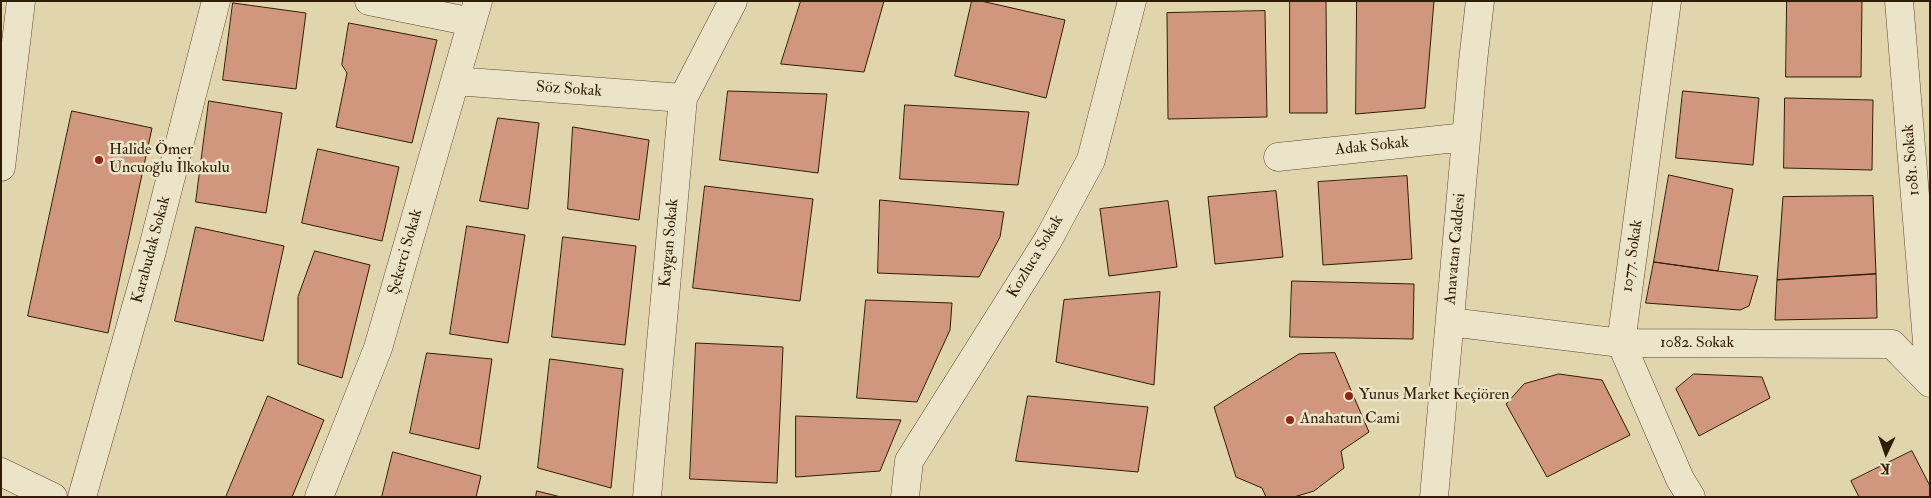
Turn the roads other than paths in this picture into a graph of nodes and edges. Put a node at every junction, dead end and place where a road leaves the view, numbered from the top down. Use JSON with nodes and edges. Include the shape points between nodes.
{"nodes":[{"id":1,"x":21,"y":1,"type":"edge"},
{"id":2,"x":216,"y":1,"type":"edge"},
{"id":3,"x":369,"y":1,"type":"edge"},
{"id":4,"x":733,"y":1,"type":"edge"},
{"id":5,"x":1132,"y":1,"type":"edge"},
{"id":6,"x":1480,"y":1,"type":"edge"},
{"id":7,"x":1667,"y":1,"type":"edge"},
{"id":8,"x":1899,"y":1,"type":"edge"},
{"id":9,"x":475,"y":12,"type":"edge"},
{"id":10,"x":455,"y":81,"type":"junction"},
{"id":11,"x":683,"y":98,"type":"junction"},
{"id":12,"x":4,"y":126,"type":"edge"},
{"id":13,"x":1466,"y":137,"type":"junction"},
{"id":14,"x":1278,"y":157,"type":"dead end"},
{"id":15,"x":1,"y":167,"type":"edge"},
{"id":16,"x":1450,"y":322,"type":"junction"},
{"id":17,"x":1620,"y":343,"type":"junction"},
{"id":18,"x":1930,"y":378,"type":"edge"},
{"id":19,"x":1930,"y":383,"type":"edge"},
{"id":20,"x":1,"y":472,"type":"edge"},
{"id":21,"x":53,"y":497,"type":"edge"},
{"id":22,"x":82,"y":497,"type":"edge"},
{"id":23,"x":319,"y":497,"type":"edge"},
{"id":24,"x":647,"y":497,"type":"edge"},
{"id":25,"x":905,"y":497,"type":"edge"},
{"id":26,"x":1434,"y":497,"type":"edge"},
{"id":27,"x":1691,"y":497,"type":"edge"}],
"edges":[{"from":1,"to":12,"type":"street"},
{"from":2,"to":22,"type":"street","name":"Karabudak Sokak","via":[[152,251]]},
{"from":3,"to":9,"type":"street"},
{"from":4,"to":11,"type":"street","name":"Kaygan Sokak"},
{"from":5,"to":25,"type":"street","name":"Kozluca Sokak","via":[[1091,160],[1048,240],[910,461]]},
{"from":6,"to":13,"type":"street","name":"Anavatan Caddesi"},
{"from":7,"to":17,"type":"street","name":"1077. Sokak"},
{"from":8,"to":18,"type":"street","name":"1081. Sokak"},
{"from":9,"to":10,"type":"street","name":"Şekerci Sokak"},
{"from":10,"to":11,"type":"street","name":"Söz Sokak"},
{"from":10,"to":23,"type":"street","name":"Şekerci Sokak","via":[[378,348]]},
{"from":11,"to":24,"type":"street","name":"Kaygan Sokak"},
{"from":12,"to":15,"type":"street"},
{"from":13,"to":14,"type":"street","name":"Adak Sokak"},
{"from":13,"to":16,"type":"street","name":"Anavatan Caddesi"},
{"from":16,"to":17,"type":"street","name":"1082. Sokak"},
{"from":16,"to":26,"type":"street","name":"Anavatan Caddesi"},
{"from":17,"to":19,"type":"street","name":"1082. Sokak","via":[[1892,344]]},
{"from":17,"to":27,"type":"street"},
{"from":20,"to":21,"type":"street"}]}
